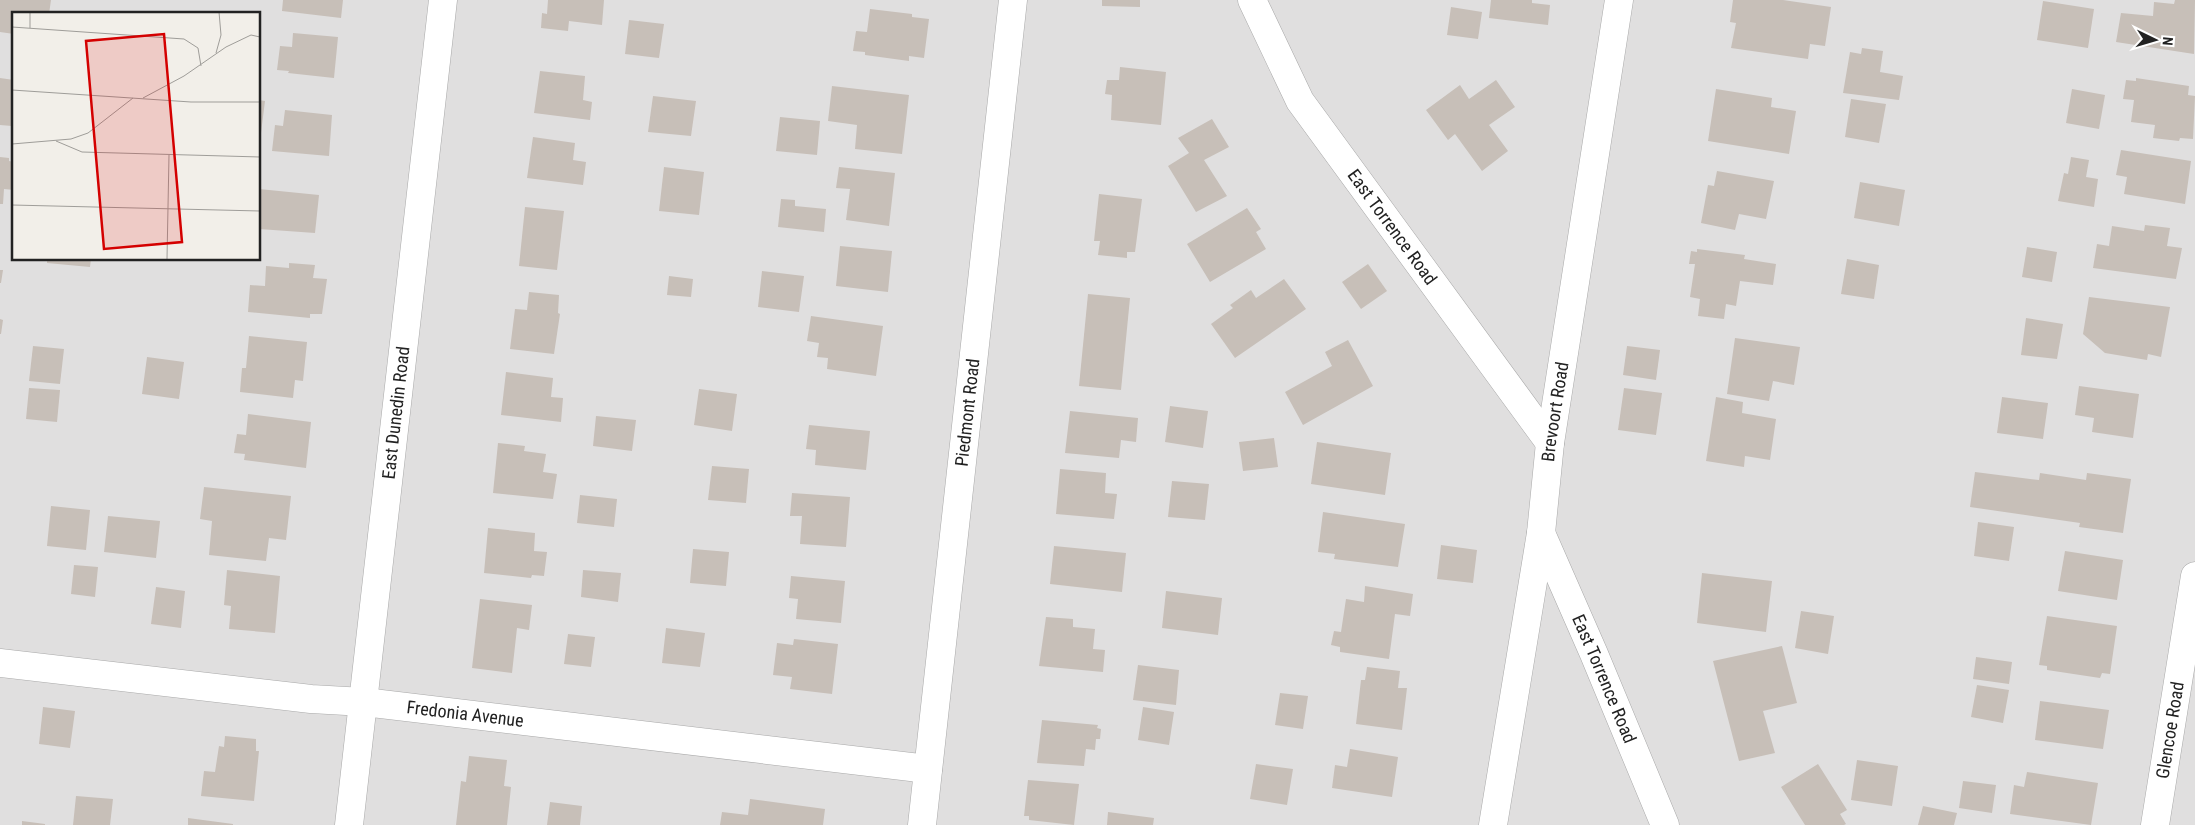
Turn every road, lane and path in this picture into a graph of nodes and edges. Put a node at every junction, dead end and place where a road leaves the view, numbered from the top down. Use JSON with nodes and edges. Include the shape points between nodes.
{"nodes":[{"id":1,"x":443,"y":0,"type":"edge"},
{"id":2,"x":1013,"y":0,"type":"edge"},
{"id":3,"x":1252,"y":0,"type":"edge"},
{"id":4,"x":1619,"y":0,"type":"edge"},
{"id":5,"x":1550,"y":443,"type":"junction"},
{"id":6,"x":1541,"y":533,"type":"junction"},
{"id":7,"x":2195,"y":576,"type":"edge"},
{"id":8,"x":0,"y":663,"type":"edge"},
{"id":9,"x":364,"y":702,"type":"junction"},
{"id":10,"x":928,"y":769,"type":"junction"},
{"id":11,"x":349,"y":825,"type":"edge"},
{"id":12,"x":922,"y":825,"type":"edge"},
{"id":13,"x":1493,"y":825,"type":"edge"},
{"id":14,"x":1665,"y":825,"type":"edge"},
{"id":15,"x":2155,"y":825,"type":"edge"}],
"edges":[{"from":1,"to":9,"type":"street","name":"East Dunedin Road"},
{"from":2,"to":10,"type":"street","name":"Piedmont Road"},
{"from":3,"to":5,"type":"street","name":"East Torrence Road","via":[[1300,101]]},
{"from":4,"to":5,"type":"street","name":"Brevoort Road"},
{"from":5,"to":6,"type":"street","name":"Brevoort Road"},
{"from":6,"to":13,"type":"street","name":"Brevoort Road"},
{"from":6,"to":14,"type":"street","name":"East Torrence Road"},
{"from":7,"to":15,"type":"street","name":"Glencoe Road"},
{"from":8,"to":9,"type":"street","name":"Fredonia Avenue","via":[[292,697]]},
{"from":9,"to":10,"type":"street","name":"Fredonia Avenue"},
{"from":9,"to":11,"type":"street","name":"East Dunedin Road"},
{"from":10,"to":12,"type":"street","name":"Piedmont Road"}]}
